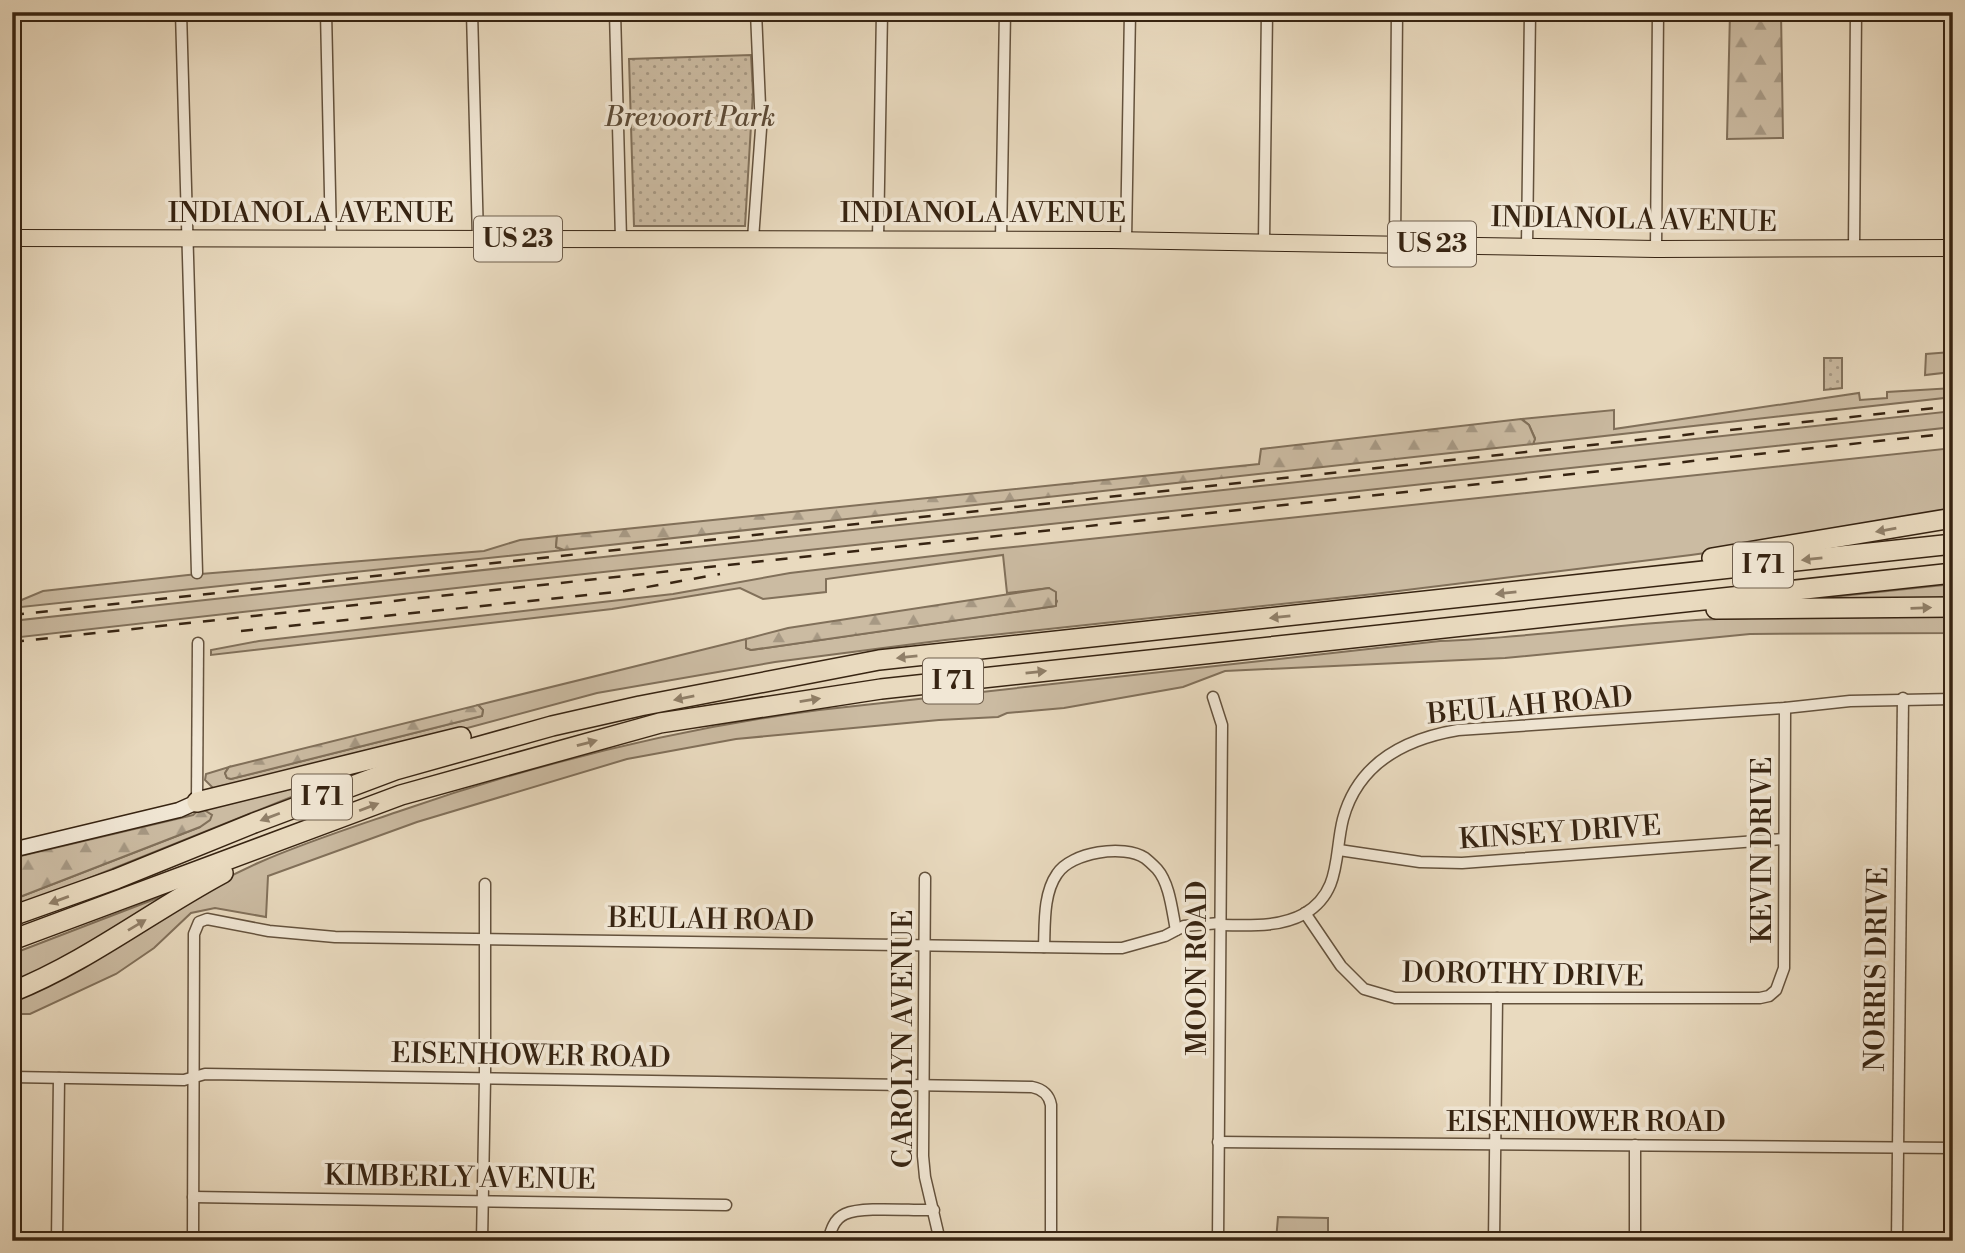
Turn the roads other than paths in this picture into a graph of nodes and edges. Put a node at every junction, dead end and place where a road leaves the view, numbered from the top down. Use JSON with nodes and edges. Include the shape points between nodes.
{"nodes":[{"id":1,"x":181,"y":12,"type":"edge"},
{"id":2,"x":326,"y":12,"type":"edge"},
{"id":3,"x":472,"y":12,"type":"edge"},
{"id":4,"x":615,"y":12,"type":"edge"},
{"id":5,"x":756,"y":12,"type":"edge"},
{"id":6,"x":882,"y":12,"type":"edge"},
{"id":7,"x":1005,"y":12,"type":"edge"},
{"id":8,"x":1130,"y":12,"type":"edge"},
{"id":9,"x":1267,"y":12,"type":"edge"},
{"id":10,"x":1397,"y":12,"type":"edge"},
{"id":11,"x":1530,"y":12,"type":"edge"},
{"id":12,"x":1658,"y":12,"type":"edge"},
{"id":13,"x":1856,"y":12,"type":"edge"},
{"id":14,"x":12,"y":238,"type":"edge"},
{"id":15,"x":331,"y":239,"type":"junction"},
{"id":16,"x":478,"y":239,"type":"junction"},
{"id":17,"x":621,"y":239,"type":"junction"},
{"id":18,"x":753,"y":239,"type":"junction"},
{"id":19,"x":878,"y":239,"type":"junction"},
{"id":20,"x":1001,"y":239,"type":"junction"},
{"id":21,"x":187,"y":240,"type":"junction"},
{"id":22,"x":1126,"y":240,"type":"junction"},
{"id":23,"x":1264,"y":241,"type":"junction"},
{"id":24,"x":1395,"y":243,"type":"junction"},
{"id":25,"x":1527,"y":246,"type":"junction"},
{"id":26,"x":1854,"y":247,"type":"junction"},
{"id":27,"x":1953,"y":247,"type":"edge"},
{"id":28,"x":1656,"y":249,"type":"junction"},
{"id":29,"x":1953,"y":518,"type":"edge"},
{"id":30,"x":1953,"y":544,"type":"edge"},
{"id":31,"x":197,"y":573,"type":"dead end"},
{"id":32,"x":1953,"y":573,"type":"edge"},
{"id":33,"x":1574,"y":585,"type":"junction"},
{"id":34,"x":1953,"y":607,"type":"edge"},
{"id":35,"x":1618,"y":609,"type":"junction"},
{"id":36,"x":198,"y":643,"type":"dead end"},
{"id":37,"x":1213,"y":697,"type":"dead end"},
{"id":38,"x":1903,"y":698,"type":"junction"},
{"id":39,"x":1953,"y":699,"type":"edge"},
{"id":40,"x":640,"y":706,"type":"junction"},
{"id":41,"x":1785,"y":708,"type":"junction"},
{"id":42,"x":197,"y":802,"type":"junction"},
{"id":43,"x":305,"y":831,"type":"junction"},
{"id":44,"x":1784,"y":839,"type":"junction"},
{"id":45,"x":12,"y":850,"type":"edge"},
{"id":46,"x":1339,"y":850,"type":"junction"},
{"id":47,"x":925,"y":878,"type":"dead end"},
{"id":48,"x":485,"y":884,"type":"dead end"},
{"id":49,"x":1305,"y":913,"type":"junction"},
{"id":50,"x":12,"y":916,"type":"edge"},
{"id":51,"x":1220,"y":924,"type":"junction"},
{"id":52,"x":1176,"y":930,"type":"junction"},
{"id":53,"x":485,"y":939,"type":"junction"},
{"id":54,"x":12,"y":940,"type":"edge"},
{"id":55,"x":924,"y":946,"type":"junction"},
{"id":56,"x":1044,"y":947,"type":"junction"},
{"id":57,"x":1776,"y":990,"type":"joint"},
{"id":58,"x":12,"y":992,"type":"edge"},
{"id":59,"x":1497,"y":998,"type":"junction"},
{"id":60,"x":12,"y":1077,"type":"edge"},
{"id":61,"x":194,"y":1077,"type":"junction"},
{"id":62,"x":59,"y":1078,"type":"junction"},
{"id":63,"x":485,"y":1079,"type":"junction"},
{"id":64,"x":923,"y":1086,"type":"junction"},
{"id":65,"x":1218,"y":1142,"type":"junction"},
{"id":66,"x":1495,"y":1143,"type":"junction"},
{"id":67,"x":1635,"y":1145,"type":"junction"},
{"id":68,"x":1898,"y":1147,"type":"junction"},
{"id":69,"x":1953,"y":1148,"type":"edge"},
{"id":70,"x":193,"y":1197,"type":"junction"},
{"id":71,"x":483,"y":1202,"type":"junction"},
{"id":72,"x":726,"y":1205,"type":"dead end"},
{"id":73,"x":934,"y":1210,"type":"junction"},
{"id":74,"x":57,"y":1241,"type":"edge"},
{"id":75,"x":193,"y":1241,"type":"edge"},
{"id":76,"x":482,"y":1241,"type":"edge"},
{"id":77,"x":828,"y":1241,"type":"edge"},
{"id":78,"x":940,"y":1241,"type":"edge"},
{"id":79,"x":1051,"y":1241,"type":"edge"},
{"id":80,"x":1218,"y":1241,"type":"edge"},
{"id":81,"x":1494,"y":1241,"type":"edge"},
{"id":82,"x":1635,"y":1241,"type":"edge"},
{"id":83,"x":1897,"y":1241,"type":"edge"}],
"edges":[{"from":1,"to":21,"type":"street"},
{"from":2,"to":15,"type":"street"},
{"from":3,"to":16,"type":"street"},
{"from":4,"to":17,"type":"street"},
{"from":5,"to":18,"type":"street","via":[[761,129]]},
{"from":6,"to":19,"type":"street"},
{"from":7,"to":20,"type":"street"},
{"from":8,"to":22,"type":"street"},
{"from":9,"to":23,"type":"street"},
{"from":10,"to":24,"type":"street"},
{"from":11,"to":25,"type":"street"},
{"from":12,"to":28,"type":"street"},
{"from":13,"to":26,"type":"street"},
{"from":14,"to":21,"type":"main road","name":"INDIANOLA AVENUE","number":"US 23"},
{"from":15,"to":16,"type":"main road","name":"INDIANOLA AVENUE","number":"US 23"},
{"from":15,"to":21,"type":"main road","name":"INDIANOLA AVENUE","number":"US 23"},
{"from":16,"to":17,"type":"main road","name":"INDIANOLA AVENUE","number":"US 23"},
{"from":17,"to":18,"type":"main road","name":"INDIANOLA AVENUE","number":"US 23"},
{"from":18,"to":19,"type":"main road","name":"INDIANOLA AVENUE","number":"US 23"},
{"from":19,"to":20,"type":"main road","name":"INDIANOLA AVENUE","number":"US 23"},
{"from":20,"to":22,"type":"main road","name":"INDIANOLA AVENUE","number":"US 23"},
{"from":21,"to":31,"type":"street"},
{"from":22,"to":23,"type":"main road","name":"INDIANOLA AVENUE","number":"US 23"},
{"from":23,"to":24,"type":"main road","name":"INDIANOLA AVENUE","number":"US 23"},
{"from":24,"to":25,"type":"main road","name":"INDIANOLA AVENUE","number":"US 23"},
{"from":25,"to":28,"type":"main road","name":"INDIANOLA AVENUE","number":"US 23"},
{"from":26,"to":27,"type":"main road","name":"INDIANOLA AVENUE","number":"US 23"},
{"from":26,"to":28,"type":"main road","name":"INDIANOLA AVENUE","number":"US 23"},
{"from":29,"to":33,"type":"highway","one_way":true},
{"from":30,"to":33,"type":"highway","number":"I 71","one_way":true},
{"from":32,"to":35,"type":"highway","number":"I 71"},
{"from":33,"to":40,"type":"highway","number":"I 71","one_way":true,"via":[[879,660]]},
{"from":35,"to":34,"type":"highway","one_way":true},
{"from":43,"to":35,"type":"highway","number":"I 71","one_way":true,"via":[[401,795],[660,723],[894,687]]},
{"from":36,"to":42,"type":"street"},
{"from":37,"to":51,"type":"street","name":"MOON ROAD","via":[[1222,725]]},
{"from":38,"to":39,"type":"street","name":"BEULAH ROAD"},
{"from":38,"to":41,"type":"street","name":"BEULAH ROAD"},
{"from":38,"to":68,"type":"street","name":"NORRIS DRIVE"},
{"from":40,"to":42,"type":"highway","via":[[601,707],[487,730]]},
{"from":40,"to":50,"type":"highway","number":"I 71","one_way":true,"via":[[395,770]]},
{"from":41,"to":44,"type":"street","name":"KEVIN DRIVE"},
{"from":41,"to":46,"type":"street","name":"BEULAH ROAD","via":[[1458,730],[1422,737],[1380,760],[1367,773],[1348,803]]},
{"from":42,"to":45,"type":"street"},
{"from":43,"to":54,"type":"highway","number":"I 71"},
{"from":58,"to":43,"type":"highway","one_way":true,"via":[[45,979],[184,895]]},
{"from":44,"to":46,"type":"street","name":"KINSEY DRIVE","via":[[1462,863]]},
{"from":44,"to":57,"type":"street","name":"KEVIN DRIVE","via":[[1784,968]]},
{"from":46,"to":49,"type":"street","name":"BEULAH ROAD","via":[[1330,886]]},
{"from":47,"to":55,"type":"street","name":"CAROLYN AVENUE"},
{"from":48,"to":53,"type":"street"},
{"from":49,"to":51,"type":"street","name":"BEULAH ROAD","via":[[1267,925]]},
{"from":49,"to":59,"type":"street","name":"DOROTHY DRIVE","via":[[1341,966],[1364,989],[1395,998]]},
{"from":51,"to":52,"type":"street","name":"BEULAH ROAD"},
{"from":51,"to":65,"type":"street","name":"MOON ROAD"},
{"from":52,"to":56,"type":"street","name":"BEULAH ROAD","via":[[1122,948]]},
{"from":52,"to":56,"type":"street","via":[[1159,872],[1144,857],[1115,851],[1086,854],[1070,861],[1053,881]]},
{"from":53,"to":55,"type":"street","name":"BEULAH ROAD"},
{"from":53,"to":61,"type":"street","name":"BEULAH ROAD","via":[[335,937],[270,931],[215,919],[199,922],[194,933]]},
{"from":53,"to":63,"type":"street"},
{"from":55,"to":56,"type":"street","name":"BEULAH ROAD"},
{"from":55,"to":64,"type":"street","name":"CAROLYN AVENUE"},
{"from":57,"to":59,"type":"street","name":"DOROTHY DRIVE","via":[[1751,999]]},
{"from":59,"to":66,"type":"street"},
{"from":60,"to":62,"type":"street","name":"EISENHOWER ROAD"},
{"from":61,"to":62,"type":"street","name":"EISENHOWER ROAD"},
{"from":61,"to":63,"type":"street","name":"EISENHOWER ROAD"},
{"from":61,"to":70,"type":"street"},
{"from":62,"to":74,"type":"street"},
{"from":63,"to":64,"type":"street","name":"EISENHOWER ROAD"},
{"from":63,"to":71,"type":"street"},
{"from":64,"to":73,"type":"street","name":"CAROLYN AVENUE","via":[[923,1156]]},
{"from":64,"to":79,"type":"street","name":"EISENHOWER ROAD","via":[[1032,1087],[1047,1094]]},
{"from":65,"to":66,"type":"street","name":"EISENHOWER ROAD"},
{"from":65,"to":80,"type":"street","name":"MOON ROAD"},
{"from":66,"to":67,"type":"street","name":"EISENHOWER ROAD"},
{"from":66,"to":81,"type":"street"},
{"from":67,"to":68,"type":"street","name":"EISENHOWER ROAD"},
{"from":67,"to":82,"type":"street"},
{"from":68,"to":69,"type":"street","name":"EISENHOWER ROAD"},
{"from":68,"to":83,"type":"street","name":"NORRIS DRIVE"},
{"from":70,"to":71,"type":"street","name":"KIMBERLY AVENUE"},
{"from":70,"to":75,"type":"street"},
{"from":71,"to":72,"type":"street","name":"KIMBERLY AVENUE"},
{"from":71,"to":76,"type":"street"},
{"from":73,"to":77,"type":"street","via":[[858,1210],[843,1215],[832,1226]]},
{"from":73,"to":78,"type":"street","name":"CAROLYN AVENUE"}]}
